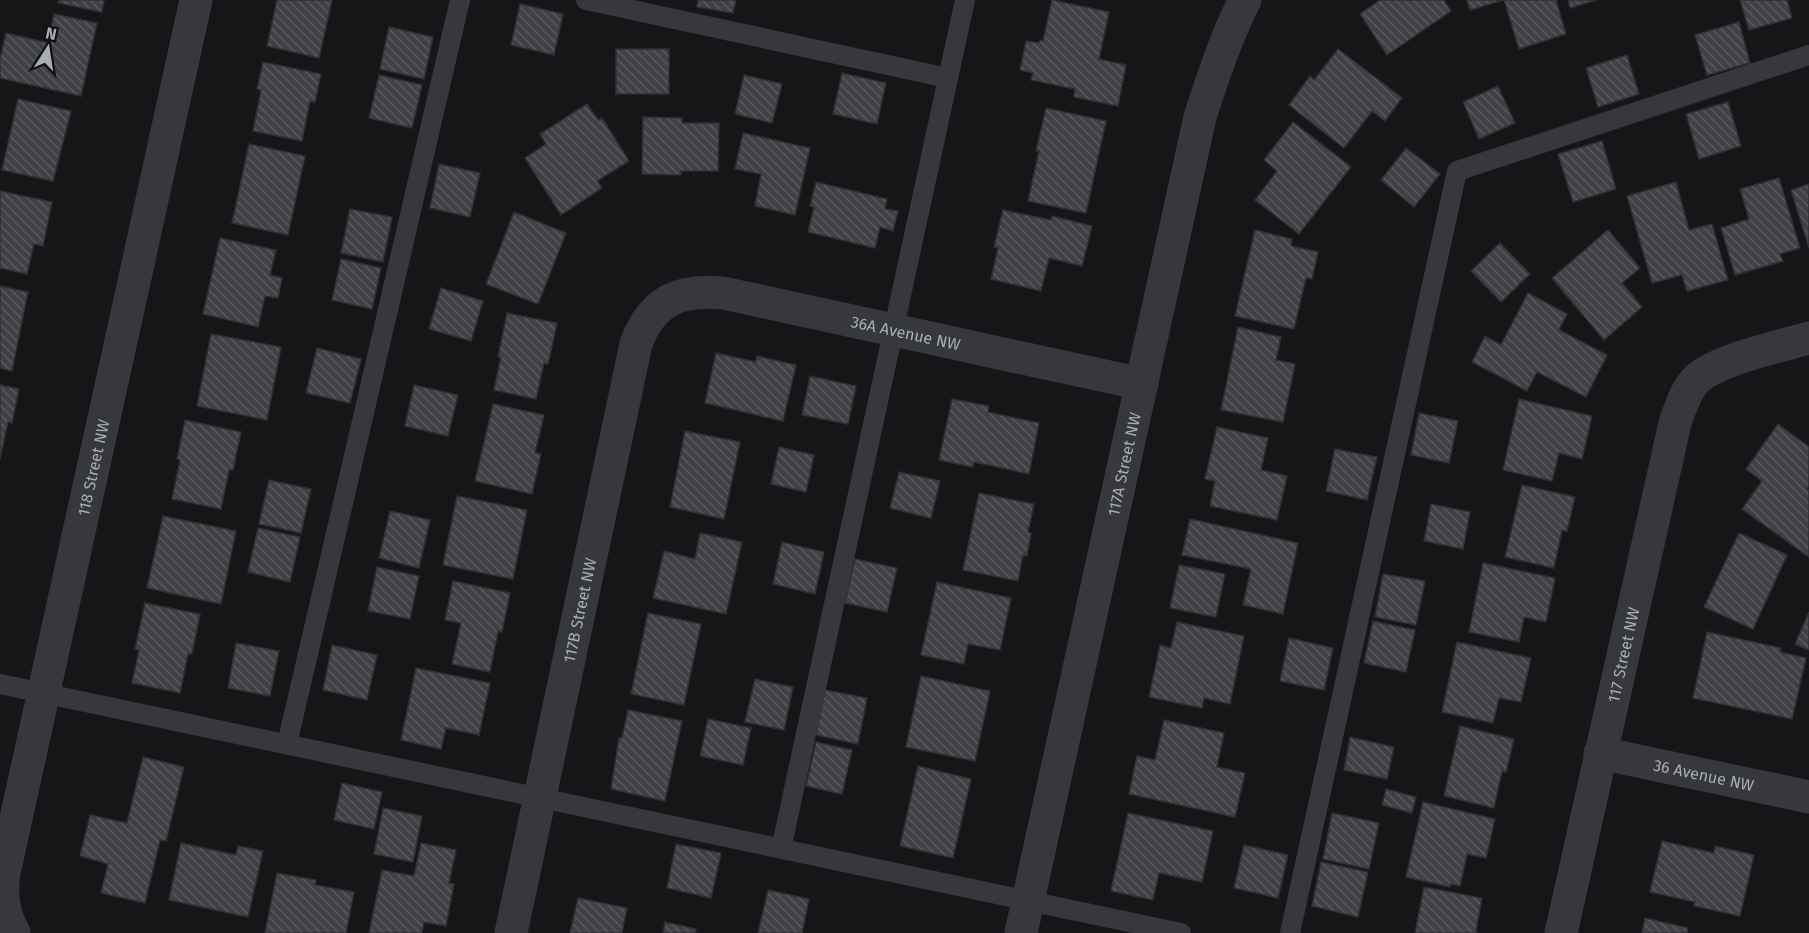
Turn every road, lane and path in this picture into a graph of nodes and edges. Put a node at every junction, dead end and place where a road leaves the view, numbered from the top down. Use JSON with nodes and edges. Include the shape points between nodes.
{"nodes":[{"id":1,"x":196,"y":0,"type":"edge"},
{"id":2,"x":460,"y":0,"type":"edge"},
{"id":3,"x":586,"y":0,"type":"edge"},
{"id":4,"x":965,"y":0,"type":"edge"},
{"id":5,"x":1245,"y":0,"type":"edge"},
{"id":6,"x":1809,"y":55,"type":"edge"},
{"id":7,"x":948,"y":78,"type":"junction"},
{"id":8,"x":670,"y":299,"type":"joint"},
{"id":9,"x":893,"y":331,"type":"junction"},
{"id":10,"x":1809,"y":338,"type":"edge"},
{"id":11,"x":1142,"y":384,"type":"junction"},
{"id":12,"x":0,"y":684,"type":"edge"},
{"id":13,"x":43,"y":693,"type":"junction"},
{"id":14,"x":287,"y":744,"type":"junction"},
{"id":15,"x":1600,"y":753,"type":"junction"},
{"id":16,"x":1809,"y":797,"type":"edge"},
{"id":17,"x":540,"y":798,"type":"junction"},
{"id":18,"x":781,"y":849,"type":"junction"},
{"id":19,"x":1028,"y":901,"type":"junction"},
{"id":20,"x":14,"y":933,"type":"edge"},
{"id":21,"x":511,"y":933,"type":"edge"},
{"id":22,"x":1021,"y":933,"type":"edge"},
{"id":23,"x":1181,"y":933,"type":"edge"},
{"id":24,"x":1290,"y":933,"type":"edge"},
{"id":25,"x":1561,"y":933,"type":"edge"}],
"edges":[{"from":1,"to":13,"type":"street","name":"118 Street NW"},
{"from":2,"to":14,"type":"lane"},
{"from":3,"to":7,"type":"lane"},
{"from":4,"to":7,"type":"lane"},
{"from":5,"to":11,"type":"street","name":"117A Street NW","via":[[1200,117]]},
{"from":6,"to":24,"type":"lane","via":[[1457,171]]},
{"from":7,"to":9,"type":"lane"},
{"from":8,"to":9,"type":"street","name":"36A Avenue NW","via":[[686,293],[723,294]]},
{"from":8,"to":17,"type":"street","name":"117B Street NW","via":[[642,327],[636,344]]},
{"from":9,"to":11,"type":"street","name":"36A Avenue NW"},
{"from":9,"to":18,"type":"lane"},
{"from":10,"to":15,"type":"street","name":"117 Street NW","via":[[1713,368],[1695,380],[1683,400]]},
{"from":11,"to":19,"type":"street","name":"117A Street NW"},
{"from":12,"to":13,"type":"lane"},
{"from":13,"to":14,"type":"lane"},
{"from":13,"to":20,"type":"street","name":"118 Street NW","via":[[4,873],[3,907]]},
{"from":14,"to":17,"type":"lane"},
{"from":15,"to":16,"type":"street","name":"36 Avenue NW"},
{"from":15,"to":25,"type":"street","name":"117 Street NW"},
{"from":17,"to":18,"type":"lane"},
{"from":17,"to":21,"type":"street","name":"117B Street NW"},
{"from":18,"to":19,"type":"lane"},
{"from":19,"to":22,"type":"street","name":"117A Street NW"},
{"from":19,"to":23,"type":"lane"}]}
